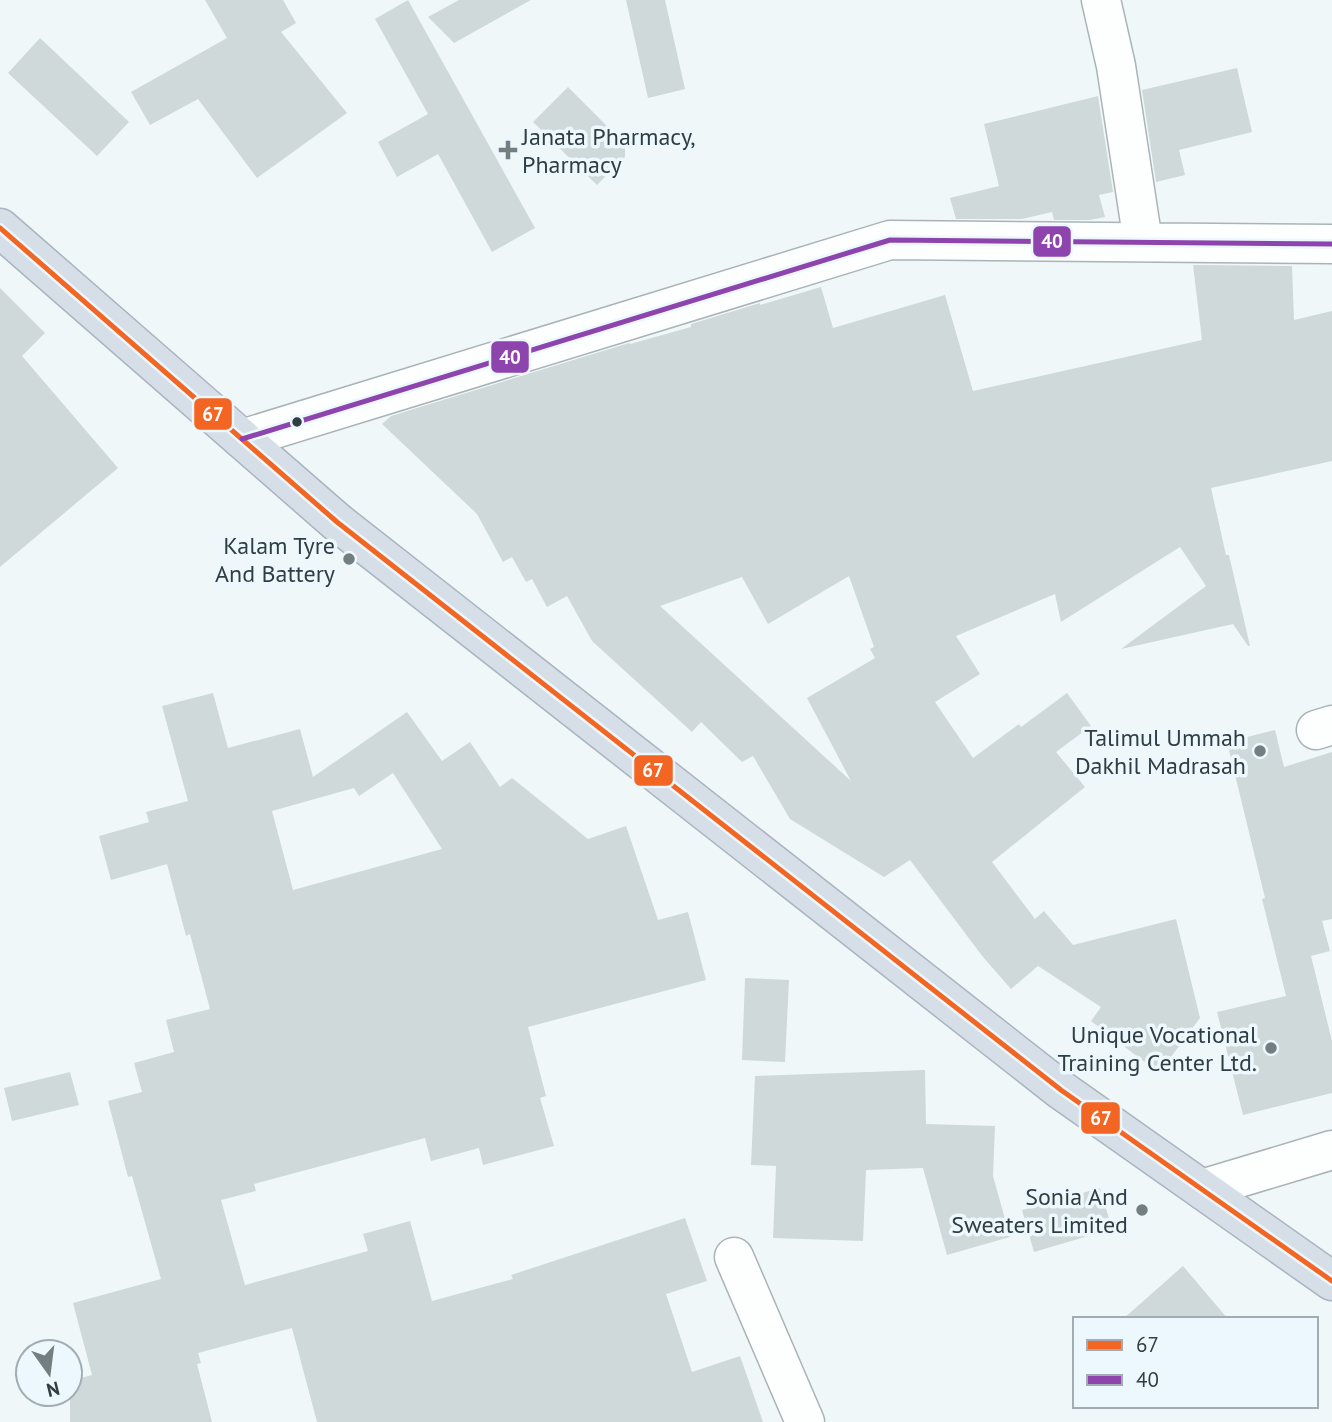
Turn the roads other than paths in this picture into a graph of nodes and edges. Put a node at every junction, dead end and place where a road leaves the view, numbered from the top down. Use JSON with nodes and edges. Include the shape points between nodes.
{"nodes":[{"id":1,"x":1101,"y":0,"type":"edge"},
{"id":2,"x":0,"y":228,"type":"edge"},
{"id":3,"x":1143,"y":242,"type":"junction"},
{"id":4,"x":1332,"y":244,"type":"edge"},
{"id":5,"x":242,"y":439,"type":"junction"},
{"id":6,"x":1332,"y":1150,"type":"edge"},
{"id":7,"x":1202,"y":1189,"type":"junction"},
{"id":8,"x":734,"y":1257,"type":"dead end"},
{"id":9,"x":1332,"y":1280,"type":"edge"},
{"id":10,"x":805,"y":1422,"type":"edge"}],
"edges":[{"from":1,"to":3,"type":"street"},
{"from":2,"to":5,"type":"highway"},
{"from":3,"to":4,"type":"street"},
{"from":3,"to":5,"type":"street","via":[[890,240]]},
{"from":5,"to":7,"type":"highway","via":[[348,530],[1061,1090]]},
{"from":6,"to":7,"type":"street"},
{"from":7,"to":9,"type":"highway"},
{"from":8,"to":10,"type":"street"}]}
